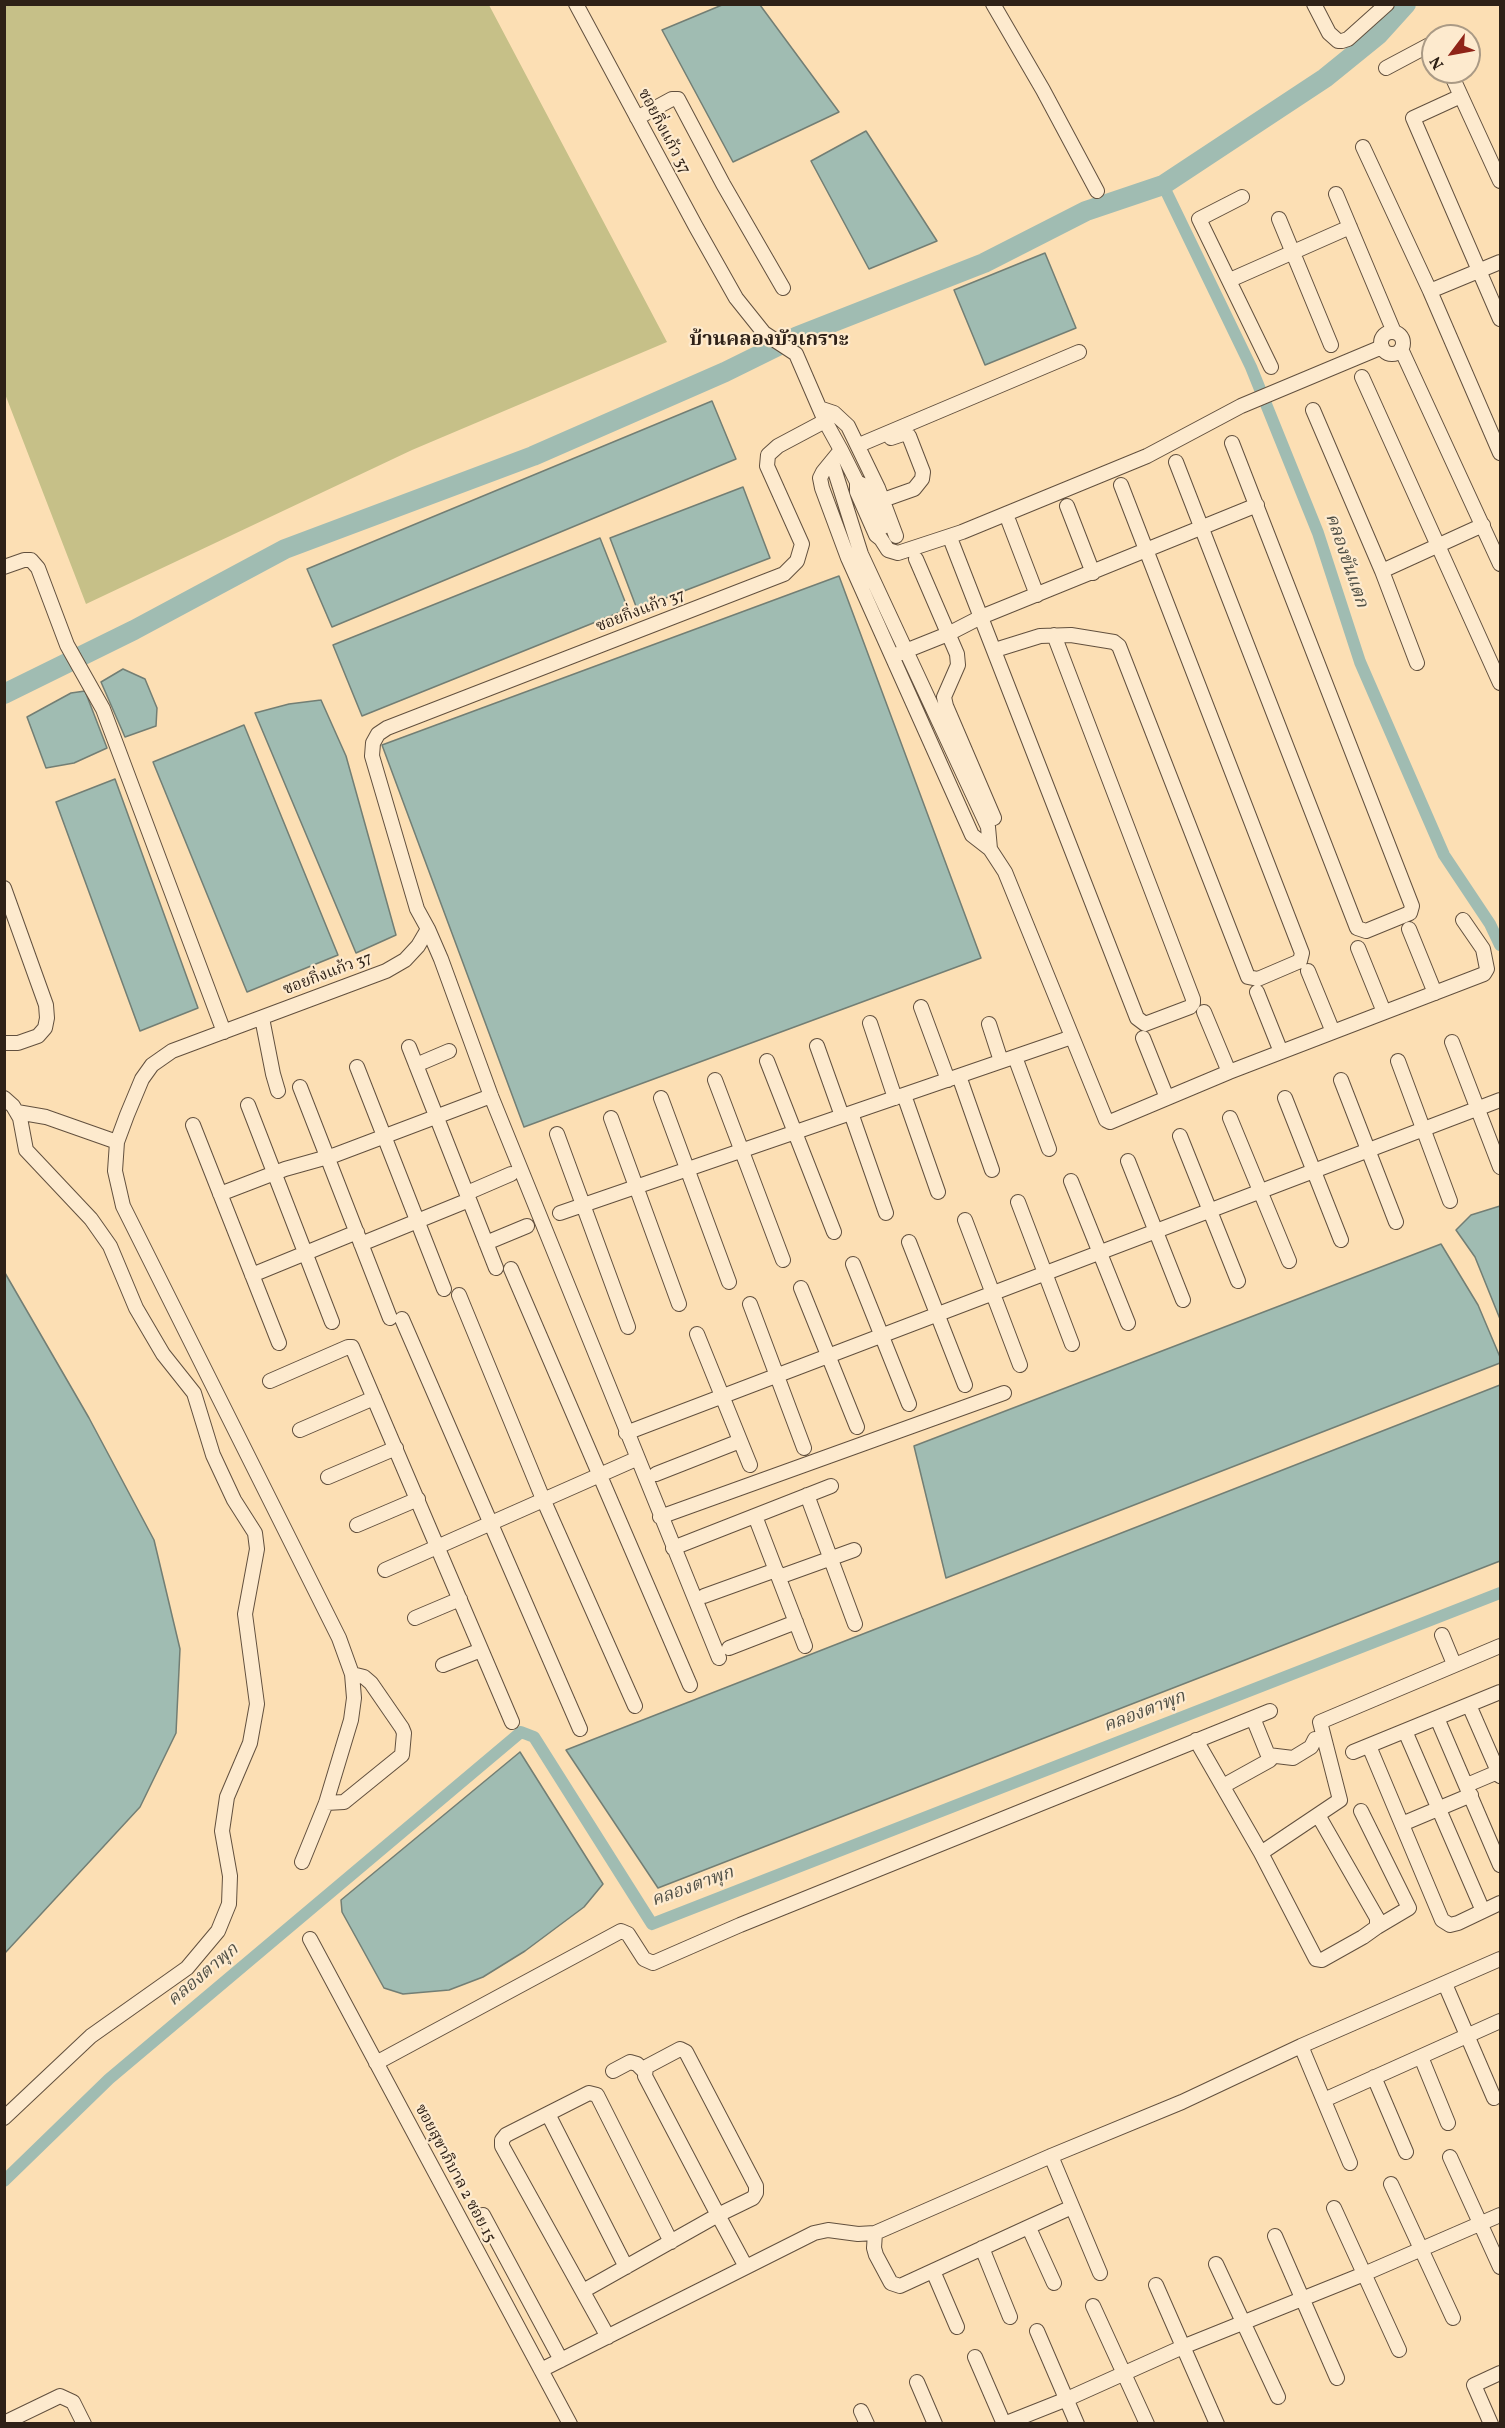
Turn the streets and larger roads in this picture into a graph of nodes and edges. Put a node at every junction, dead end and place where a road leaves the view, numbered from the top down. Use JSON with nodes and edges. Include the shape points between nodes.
{"nodes":[{"id":1,"x":576,"y":4,"type":"edge"},
{"id":2,"x":993,"y":4,"type":"edge"},
{"id":3,"x":1314,"y":4,"type":"edge"},
{"id":4,"x":1384,"y":6,"type":"edge"},
{"id":5,"x":1421,"y":49,"type":"edge"},
{"id":6,"x":1386,"y":68,"type":"dead end"},
{"id":7,"x":1456,"y":84,"type":"edge"},
{"id":8,"x":1461,"y":96,"type":"junction"},
{"id":9,"x":637,"y":118,"type":"junction"},
{"id":10,"x":1363,"y":147,"type":"dead end"},
{"id":11,"x":1500,"y":181,"type":"edge"},
{"id":12,"x":1097,"y":191,"type":"dead end"},
{"id":13,"x":1336,"y":194,"type":"dead end"},
{"id":14,"x":1242,"y":197,"type":"dead end"},
{"id":15,"x":1279,"y":219,"type":"dead end"},
{"id":16,"x":1350,"y":227,"type":"junction"},
{"id":17,"x":1293,"y":252,"type":"junction"},
{"id":18,"x":1500,"y":262,"type":"edge"},
{"id":19,"x":1479,"y":270,"type":"junction"},
{"id":20,"x":1230,"y":280,"type":"junction"},
{"id":21,"x":783,"y":288,"type":"dead end"},
{"id":22,"x":1430,"y":291,"type":"junction"},
{"id":23,"x":1500,"y":319,"type":"edge"},
{"id":24,"x":1394,"y":332,"type":"junction"},
{"id":25,"x":1331,"y":345,"type":"dead end"},
{"id":26,"x":1382,"y":347,"type":"junction"},
{"id":27,"x":1401,"y":349,"type":"junction"},
{"id":28,"x":1079,"y":352,"type":"dead end"},
{"id":29,"x":1270,"y":367,"type":"dead end"},
{"id":30,"x":1362,"y":377,"type":"dead end"},
{"id":31,"x":1313,"y":410,"type":"dead end"},
{"id":32,"x":823,"y":415,"type":"junction"},
{"id":33,"x":1232,"y":443,"type":"dead end"},
{"id":34,"x":860,"y":448,"type":"junction"},
{"id":35,"x":1500,"y":453,"type":"edge"},
{"id":36,"x":836,"y":456,"type":"junction"},
{"id":37,"x":1176,"y":462,"type":"dead end"},
{"id":38,"x":1122,"y":485,"type":"dead end"},
{"id":39,"x":871,"y":491,"type":"junction"},
{"id":40,"x":1257,"y":505,"type":"junction"},
{"id":41,"x":1067,"y":506,"type":"dead end"},
{"id":42,"x":1008,"y":522,"type":"dead end"},
{"id":43,"x":1483,"y":525,"type":"junction"},
{"id":44,"x":1202,"y":528,"type":"junction"},
{"id":45,"x":897,"y":536,"type":"dead end"},
{"id":46,"x":952,"y":543,"type":"dead end"},
{"id":47,"x":1438,"y":544,"type":"junction"},
{"id":48,"x":1147,"y":551,"type":"junction"},
{"id":49,"x":916,"y":559,"type":"dead end"},
{"id":50,"x":1500,"y":564,"type":"edge"},
{"id":51,"x":4,"y":567,"type":"edge"},
{"id":52,"x":1382,"y":571,"type":"junction"},
{"id":53,"x":1093,"y":573,"type":"junction"},
{"id":54,"x":1037,"y":595,"type":"junction"},
{"id":55,"x":981,"y":617,"type":"junction"},
{"id":56,"x":948,"y":634,"type":"junction"},
{"id":57,"x":1054,"y":635,"type":"junction"},
{"id":58,"x":995,"y":650,"type":"junction"},
{"id":59,"x":899,"y":654,"type":"junction"},
{"id":60,"x":1418,"y":663,"type":"dead end"},
{"id":61,"x":1500,"y":683,"type":"edge"},
{"id":62,"x":949,"y":743,"type":"junction"},
{"id":63,"x":934,"y":750,"type":"junction"},
{"id":64,"x":994,"y":818,"type":"dead end"},
{"id":65,"x":990,"y":849,"type":"junction"},
{"id":66,"x":4,"y":888,"type":"edge"},
{"id":67,"x":1463,"y":920,"type":"dead end"},
{"id":68,"x":1410,"y":928,"type":"dead end"},
{"id":69,"x":428,"y":929,"type":"junction"},
{"id":70,"x":1358,"y":948,"type":"dead end"},
{"id":71,"x":1308,"y":971,"type":"dead end"},
{"id":72,"x":1257,"y":992,"type":"dead end"},
{"id":73,"x":1435,"y":993,"type":"junction"},
{"id":74,"x":921,"y":1007,"type":"dead end"},
{"id":75,"x":1204,"y":1012,"type":"dead end"},
{"id":76,"x":1384,"y":1012,"type":"junction"},
{"id":77,"x":262,"y":1018,"type":"junction"},
{"id":78,"x":870,"y":1023,"type":"dead end"},
{"id":79,"x":989,"y":1024,"type":"dead end"},
{"id":80,"x":224,"y":1032,"type":"junction"},
{"id":81,"x":1333,"y":1032,"type":"junction"},
{"id":82,"x":1072,"y":1037,"type":"junction"},
{"id":83,"x":1143,"y":1038,"type":"dead end"},
{"id":84,"x":1452,"y":1042,"type":"dead end"},
{"id":85,"x":4,"y":1043,"type":"edge"},
{"id":86,"x":817,"y":1046,"type":"dead end"},
{"id":87,"x":409,"y":1047,"type":"dead end"},
{"id":88,"x":449,"y":1051,"type":"dead end"},
{"id":89,"x":1281,"y":1052,"type":"junction"},
{"id":90,"x":1015,"y":1057,"type":"junction"},
{"id":91,"x":1398,"y":1060,"type":"dead end"},
{"id":92,"x":767,"y":1061,"type":"dead end"},
{"id":93,"x":1001,"y":1061,"type":"junction"},
{"id":94,"x":416,"y":1065,"type":"junction"},
{"id":95,"x":357,"y":1067,"type":"dead end"},
{"id":96,"x":1229,"y":1072,"type":"junction"},
{"id":97,"x":953,"y":1078,"type":"junction"},
{"id":98,"x":714,"y":1080,"type":"dead end"},
{"id":99,"x":1341,"y":1080,"type":"dead end"},
{"id":100,"x":300,"y":1087,"type":"dead end"},
{"id":101,"x":278,"y":1091,"type":"dead end"},
{"id":102,"x":491,"y":1096,"type":"junction"},
{"id":103,"x":900,"y":1096,"type":"junction"},
{"id":104,"x":4,"y":1098,"type":"edge"},
{"id":105,"x":662,"y":1098,"type":"dead end"},
{"id":106,"x":1167,"y":1098,"type":"junction"},
{"id":107,"x":1285,"y":1098,"type":"dead end"},
{"id":108,"x":1500,"y":1100,"type":"edge"},
{"id":109,"x":248,"y":1105,"type":"dead end"},
{"id":110,"x":1478,"y":1109,"type":"junction"},
{"id":111,"x":17,"y":1112,"type":"junction"},
{"id":112,"x":846,"y":1115,"type":"junction"},
{"id":113,"x":436,"y":1117,"type":"junction"},
{"id":114,"x":611,"y":1118,"type":"dead end"},
{"id":115,"x":1230,"y":1118,"type":"dead end"},
{"id":116,"x":193,"y":1125,"type":"dead end"},
{"id":117,"x":1423,"y":1130,"type":"junction"},
{"id":118,"x":795,"y":1132,"type":"junction"},
{"id":119,"x":557,"y":1134,"type":"dead end"},
{"id":120,"x":1180,"y":1136,"type":"dead end"},
{"id":121,"x":383,"y":1137,"type":"junction"},
{"id":122,"x":117,"y":1142,"type":"junction"},
{"id":123,"x":1049,"y":1149,"type":"dead end"},
{"id":124,"x":1369,"y":1150,"type":"junction"},
{"id":125,"x":740,"y":1151,"type":"junction"},
{"id":126,"x":327,"y":1157,"type":"junction"},
{"id":127,"x":1128,"y":1161,"type":"dead end"},
{"id":128,"x":1500,"y":1167,"type":"edge"},
{"id":129,"x":688,"y":1169,"type":"junction"},
{"id":130,"x":992,"y":1170,"type":"dead end"},
{"id":131,"x":1314,"y":1171,"type":"junction"},
{"id":132,"x":274,"y":1173,"type":"junction"},
{"id":133,"x":511,"y":1174,"type":"dead end"},
{"id":134,"x":1071,"y":1182,"type":"dead end"},
{"id":135,"x":636,"y":1187,"type":"junction"},
{"id":136,"x":938,"y":1192,"type":"dead end"},
{"id":137,"x":1260,"y":1192,"type":"junction"},
{"id":138,"x":220,"y":1194,"type":"junction"},
{"id":139,"x":468,"y":1197,"type":"junction"},
{"id":140,"x":1449,"y":1201,"type":"dead end"},
{"id":141,"x":1018,"y":1202,"type":"dead end"},
{"id":142,"x":582,"y":1205,"type":"junction"},
{"id":143,"x":1210,"y":1211,"type":"junction"},
{"id":144,"x":560,"y":1213,"type":"dead end"},
{"id":145,"x":886,"y":1213,"type":"dead end"},
{"id":146,"x":965,"y":1220,"type":"dead end"},
{"id":147,"x":417,"y":1221,"type":"junction"},
{"id":148,"x":1396,"y":1222,"type":"dead end"},
{"id":149,"x":527,"y":1226,"type":"dead end"},
{"id":150,"x":834,"y":1232,"type":"dead end"},
{"id":151,"x":1156,"y":1232,"type":"junction"},
{"id":152,"x":359,"y":1238,"type":"junction"},
{"id":153,"x":1341,"y":1240,"type":"dead end"},
{"id":154,"x":909,"y":1242,"type":"dead end"},
{"id":155,"x":486,"y":1243,"type":"junction"},
{"id":156,"x":305,"y":1253,"type":"junction"},
{"id":157,"x":1100,"y":1253,"type":"junction"},
{"id":158,"x":783,"y":1260,"type":"dead end"},
{"id":159,"x":1289,"y":1261,"type":"dead end"},
{"id":160,"x":853,"y":1264,"type":"dead end"},
{"id":161,"x":1045,"y":1274,"type":"junction"},
{"id":162,"x":252,"y":1275,"type":"junction"},
{"id":163,"x":1238,"y":1281,"type":"dead end"},
{"id":164,"x":729,"y":1282,"type":"dead end"},
{"id":165,"x":801,"y":1288,"type":"dead end"},
{"id":166,"x":444,"y":1289,"type":"dead end"},
{"id":167,"x":993,"y":1293,"type":"junction"},
{"id":168,"x":459,"y":1295,"type":"dead end"},
{"id":169,"x":1183,"y":1300,"type":"dead end"},
{"id":170,"x":679,"y":1304,"type":"dead end"},
{"id":171,"x":750,"y":1304,"type":"dead end"},
{"id":172,"x":937,"y":1315,"type":"junction"},
{"id":173,"x":332,"y":1322,"type":"dead end"},
{"id":174,"x":1128,"y":1323,"type":"dead end"},
{"id":175,"x":628,"y":1327,"type":"dead end"},
{"id":176,"x":697,"y":1334,"type":"dead end"},
{"id":177,"x":882,"y":1336,"type":"junction"},
{"id":178,"x":279,"y":1344,"type":"dead end"},
{"id":179,"x":1072,"y":1344,"type":"dead end"},
{"id":180,"x":828,"y":1356,"type":"junction"},
{"id":181,"x":1020,"y":1365,"type":"dead end"},
{"id":182,"x":777,"y":1376,"type":"junction"},
{"id":183,"x":270,"y":1382,"type":"dead end"},
{"id":184,"x":965,"y":1385,"type":"dead end"},
{"id":185,"x":1004,"y":1393,"type":"dead end"},
{"id":186,"x":722,"y":1396,"type":"junction"},
{"id":187,"x":374,"y":1398,"type":"junction"},
{"id":188,"x":909,"y":1404,"type":"dead end"},
{"id":189,"x":857,"y":1427,"type":"dead end"},
{"id":190,"x":300,"y":1430,"type":"dead end"},
{"id":191,"x":626,"y":1433,"type":"junction"},
{"id":192,"x":740,"y":1441,"type":"junction"},
{"id":193,"x":396,"y":1448,"type":"junction"},
{"id":194,"x":804,"y":1448,"type":"dead end"},
{"id":195,"x":636,"y":1458,"type":"junction"},
{"id":196,"x":750,"y":1465,"type":"dead end"},
{"id":197,"x":656,"y":1474,"type":"dead end"},
{"id":198,"x":599,"y":1476,"type":"junction"},
{"id":199,"x":328,"y":1477,"type":"dead end"},
{"id":200,"x":831,"y":1486,"type":"dead end"},
{"id":201,"x":807,"y":1495,"type":"junction"},
{"id":202,"x":418,"y":1499,"type":"junction"},
{"id":203,"x":543,"y":1500,"type":"junction"},
{"id":204,"x":755,"y":1516,"type":"junction"},
{"id":205,"x":660,"y":1517,"type":"junction"},
{"id":206,"x":489,"y":1523,"type":"junction"},
{"id":207,"x":357,"y":1525,"type":"dead end"},
{"id":208,"x":438,"y":1546,"type":"junction"},
{"id":209,"x":673,"y":1548,"type":"junction"},
{"id":210,"x":854,"y":1550,"type":"dead end"},
{"id":211,"x":831,"y":1558,"type":"junction"},
{"id":212,"x":385,"y":1570,"type":"dead end"},
{"id":213,"x":777,"y":1573,"type":"junction"},
{"id":214,"x":704,"y":1596,"type":"dead end"},
{"id":215,"x":460,"y":1599,"type":"junction"},
{"id":216,"x":415,"y":1618,"type":"dead end"},
{"id":217,"x":796,"y":1622,"type":"junction"},
{"id":218,"x":855,"y":1623,"type":"dead end"},
{"id":219,"x":1442,"y":1635,"type":"dead end"},
{"id":220,"x":805,"y":1646,"type":"dead end"},
{"id":221,"x":1500,"y":1646,"type":"edge"},
{"id":222,"x":481,"y":1650,"type":"junction"},
{"id":223,"x":1454,"y":1664,"type":"junction"},
{"id":224,"x":443,"y":1665,"type":"dead end"},
{"id":225,"x":352,"y":1674,"type":"junction"},
{"id":226,"x":690,"y":1685,"type":"dead end"},
{"id":227,"x":1500,"y":1692,"type":"edge"},
{"id":228,"x":1469,"y":1705,"type":"junction"},
{"id":229,"x":635,"y":1706,"type":"dead end"},
{"id":230,"x":1270,"y":1711,"type":"dead end"},
{"id":231,"x":1253,"y":1718,"type":"junction"},
{"id":232,"x":1437,"y":1718,"type":"junction"},
{"id":233,"x":512,"y":1722,"type":"dead end"},
{"id":234,"x":580,"y":1729,"type":"dead end"},
{"id":235,"x":1405,"y":1731,"type":"junction"},
{"id":236,"x":1315,"y":1739,"type":"dead end"},
{"id":237,"x":1196,"y":1740,"type":"junction"},
{"id":238,"x":1369,"y":1746,"type":"junction"},
{"id":239,"x":1353,"y":1752,"type":"dead end"},
{"id":240,"x":1268,"y":1755,"type":"junction"},
{"id":241,"x":1500,"y":1773,"type":"edge"},
{"id":242,"x":1223,"y":1786,"type":"junction"},
{"id":243,"x":1469,"y":1790,"type":"junction"},
{"id":244,"x":326,"y":1803,"type":"junction"},
{"id":245,"x":1439,"y":1808,"type":"junction"},
{"id":246,"x":1361,"y":1811,"type":"dead end"},
{"id":247,"x":1318,"y":1815,"type":"junction"},
{"id":248,"x":1402,"y":1824,"type":"junction"},
{"id":249,"x":1262,"y":1853,"type":"junction"},
{"id":250,"x":302,"y":1862,"type":"dead end"},
{"id":251,"x":1500,"y":1865,"type":"edge"},
{"id":252,"x":1500,"y":1903,"type":"edge"},
{"id":253,"x":1483,"y":1911,"type":"junction"},
{"id":254,"x":1377,"y":1927,"type":"junction"},
{"id":255,"x":310,"y":1940,"type":"dead end"},
{"id":256,"x":1500,"y":1959,"type":"edge"},
{"id":257,"x":1445,"y":1984,"type":"junction"},
{"id":258,"x":1500,"y":2021,"type":"edge"},
{"id":259,"x":1468,"y":2036,"type":"junction"},
{"id":260,"x":1301,"y":2046,"type":"junction"},
{"id":261,"x":1421,"y":2056,"type":"junction"},
{"id":262,"x":376,"y":2063,"type":"junction"},
{"id":263,"x":613,"y":2071,"type":"dead end"},
{"id":264,"x":644,"y":2072,"type":"junction"},
{"id":265,"x":1374,"y":2077,"type":"junction"},
{"id":266,"x":1494,"y":2098,"type":"dead end"},
{"id":267,"x":1324,"y":2100,"type":"junction"},
{"id":268,"x":548,"y":2114,"type":"junction"},
{"id":269,"x":4,"y":2118,"type":"edge"},
{"id":270,"x":1448,"y":2123,"type":"dead end"},
{"id":271,"x":1406,"y":2152,"type":"dead end"},
{"id":272,"x":1051,"y":2156,"type":"junction"},
{"id":273,"x":1450,"y":2157,"type":"dead end"},
{"id":274,"x":1350,"y":2163,"type":"dead end"},
{"id":275,"x":1391,"y":2184,"type":"dead end"},
{"id":276,"x":1072,"y":2207,"type":"junction"},
{"id":277,"x":1334,"y":2208,"type":"dead end"},
{"id":278,"x":483,"y":2215,"type":"dead end"},
{"id":279,"x":718,"y":2215,"type":"junction"},
{"id":280,"x":1500,"y":2215,"type":"edge"},
{"id":281,"x":1480,"y":2224,"type":"junction"},
{"id":282,"x":1029,"y":2228,"type":"junction"},
{"id":283,"x":875,"y":2234,"type":"junction"},
{"id":284,"x":1275,"y":2236,"type":"dead end"},
{"id":285,"x":671,"y":2242,"type":"junction"},
{"id":286,"x":982,"y":2248,"type":"junction"},
{"id":287,"x":1421,"y":2249,"type":"junction"},
{"id":288,"x":1216,"y":2264,"type":"dead end"},
{"id":289,"x":626,"y":2267,"type":"junction"},
{"id":290,"x":746,"y":2267,"type":"junction"},
{"id":291,"x":1500,"y":2267,"type":"edge"},
{"id":292,"x":933,"y":2271,"type":"junction"},
{"id":293,"x":1100,"y":2273,"type":"dead end"},
{"id":294,"x":1364,"y":2274,"type":"junction"},
{"id":295,"x":1054,"y":2283,"type":"dead end"},
{"id":296,"x":1156,"y":2285,"type":"dead end"},
{"id":297,"x":583,"y":2291,"type":"junction"},
{"id":298,"x":1303,"y":2299,"type":"junction"},
{"id":299,"x":1093,"y":2306,"type":"dead end"},
{"id":300,"x":1010,"y":2317,"type":"dead end"},
{"id":301,"x":1453,"y":2318,"type":"dead end"},
{"id":302,"x":1244,"y":2324,"type":"junction"},
{"id":303,"x":957,"y":2327,"type":"dead end"},
{"id":304,"x":1037,"y":2331,"type":"dead end"},
{"id":305,"x":608,"y":2337,"type":"junction"},
{"id":306,"x":1185,"y":2346,"type":"junction"},
{"id":307,"x":1399,"y":2350,"type":"dead end"},
{"id":308,"x":975,"y":2356,"type":"dead end"},
{"id":309,"x":561,"y":2360,"type":"junction"},
{"id":310,"x":541,"y":2370,"type":"junction"},
{"id":311,"x":1124,"y":2373,"type":"junction"},
{"id":312,"x":1500,"y":2373,"type":"edge"},
{"id":313,"x":1336,"y":2378,"type":"dead end"},
{"id":314,"x":917,"y":2382,"type":"dead end"},
{"id":315,"x":1278,"y":2397,"type":"dead end"},
{"id":316,"x":1067,"y":2399,"type":"junction"},
{"id":317,"x":4,"y":2423,"type":"edge"},
{"id":318,"x":84,"y":2424,"type":"edge"},
{"id":319,"x":570,"y":2424,"type":"edge"},
{"id":320,"x":935,"y":2424,"type":"edge"},
{"id":321,"x":1004,"y":2424,"type":"edge"},
{"id":322,"x":1077,"y":2424,"type":"edge"},
{"id":323,"x":1148,"y":2424,"type":"edge"},
{"id":324,"x":1217,"y":2424,"type":"edge"},
{"id":325,"x":1491,"y":2424,"type":"edge"}],
"edges":[{"from":1,"to":9,"type":"street","name":"ซอยกิ่งแก้ว 37"},
{"from":2,"to":12,"type":"street"},
{"from":3,"to":4,"type":"street","via":[[1329,33],[1338,41],[1348,39]]},
{"from":5,"to":6,"type":"street"},
{"from":7,"to":8,"type":"street"},
{"from":8,"to":11,"type":"street"},
{"from":8,"to":19,"type":"street","via":[[1413,118]]},
{"from":9,"to":21,"type":"street","via":[[678,99]]},
{"from":9,"to":32,"type":"street","name":"ซอยกิ่งแก้ว 37","via":[[736,298],[764,333],[795,354]]},
{"from":10,"to":22,"type":"street"},
{"from":13,"to":16,"type":"street"},
{"from":14,"to":20,"type":"street","via":[[1199,219]]},
{"from":15,"to":17,"type":"street"},
{"from":16,"to":17,"type":"street"},
{"from":16,"to":24,"type":"street"},
{"from":17,"to":20,"type":"street"},
{"from":17,"to":25,"type":"street"},
{"from":18,"to":19,"type":"street"},
{"from":19,"to":22,"type":"street"},
{"from":19,"to":23,"type":"street"},
{"from":20,"to":29,"type":"street"},
{"from":22,"to":35,"type":"street"},
{"from":24,"to":26,"type":"street","via":[[1384,336]]},
{"from":24,"to":27,"type":"street","via":[[1402,339]]},
{"from":26,"to":27,"type":"street","via":[[1389,354]]},
{"from":26,"to":39,"type":"street","via":[[1241,406],[1147,456],[962,532],[898,553],[888,550],[882,540],[884,532]]},
{"from":27,"to":43,"type":"street"},
{"from":28,"to":34,"type":"street"},
{"from":30,"to":47,"type":"street"},
{"from":31,"to":52,"type":"street"},
{"from":32,"to":34,"type":"street","via":[[842,418]]},
{"from":32,"to":36,"type":"street"},
{"from":32,"to":69,"type":"street","name":"ซอยกิ่งแก้ว 37","via":[[768,455],[767,466],[801,544],[792,569],[378,734],[372,756],[417,909]]},
{"from":33,"to":40,"type":"street"},
{"from":34,"to":39,"type":"street"},
{"from":34,"to":39,"type":"street","via":[[903,434],[909,436],[923,472],[922,479],[909,492]]},
{"from":36,"to":39,"type":"street"},
{"from":36,"to":59,"type":"street","via":[[847,535]]},
{"from":37,"to":44,"type":"street"},
{"from":38,"to":48,"type":"street"},
{"from":39,"to":45,"type":"street"},
{"from":40,"to":44,"type":"street"},
{"from":40,"to":44,"type":"street","via":[[1412,906],[1410,913],[1366,931],[1357,928]]},
{"from":41,"to":53,"type":"street"},
{"from":42,"to":54,"type":"street"},
{"from":43,"to":47,"type":"street"},
{"from":43,"to":50,"type":"street"},
{"from":44,"to":48,"type":"street"},
{"from":46,"to":55,"type":"street"},
{"from":47,"to":52,"type":"street"},
{"from":47,"to":61,"type":"street"},
{"from":48,"to":53,"type":"street"},
{"from":48,"to":57,"type":"street","via":[[1302,952],[1300,961],[1258,979],[1248,977],[1124,653],[1114,642]]},
{"from":49,"to":56,"type":"street"},
{"from":51,"to":80,"type":"street","via":[[24,560],[34,563],[73,657],[103,709]]},
{"from":52,"to":60,"type":"street"},
{"from":53,"to":54,"type":"street"},
{"from":54,"to":55,"type":"street"},
{"from":55,"to":56,"type":"street"},
{"from":55,"to":58,"type":"street"},
{"from":56,"to":59,"type":"street"},
{"from":56,"to":64,"type":"street","via":[[958,665],[944,696],[946,706]]},
{"from":57,"to":58,"type":"street"},
{"from":57,"to":58,"type":"street","via":[[1193,999],[1190,1007],[1145,1024],[1137,1018]]},
{"from":59,"to":62,"type":"street"},
{"from":59,"to":63,"type":"street"},
{"from":62,"to":63,"type":"street"},
{"from":62,"to":65,"type":"street","via":[[988,827]]},
{"from":63,"to":65,"type":"street","via":[[972,835]]},
{"from":65,"to":82,"type":"street","via":[[1005,872]]},
{"from":66,"to":85,"type":"street","via":[[46,1005],[47,1018],[38,1036]]},
{"from":67,"to":73,"type":"street","via":[[1484,949],[1486,972]]},
{"from":68,"to":73,"type":"street"},
{"from":69,"to":77,"type":"street","name":"ซอยกิ่งแก้ว 37","via":[[412,953],[386,971]]},
{"from":69,"to":102,"type":"street"},
{"from":70,"to":76,"type":"street"},
{"from":71,"to":81,"type":"street"},
{"from":72,"to":89,"type":"street"},
{"from":73,"to":76,"type":"street"},
{"from":74,"to":97,"type":"street"},
{"from":75,"to":96,"type":"street"},
{"from":76,"to":81,"type":"street"},
{"from":77,"to":80,"type":"street","name":"ซอยกิ่งแก้ว 37"},
{"from":77,"to":101,"type":"street"},
{"from":78,"to":103,"type":"street"},
{"from":79,"to":93,"type":"street"},
{"from":80,"to":122,"type":"street","name":"ซอยกิ่งแก้ว 37","via":[[172,1051],[152,1065],[137,1090]]},
{"from":81,"to":89,"type":"street"},
{"from":82,"to":90,"type":"street"},
{"from":82,"to":106,"type":"street","via":[[1106,1120],[1110,1122]]},
{"from":83,"to":106,"type":"street"},
{"from":84,"to":110,"type":"street"},
{"from":86,"to":112,"type":"street"},
{"from":87,"to":94,"type":"street"},
{"from":88,"to":94,"type":"street"},
{"from":89,"to":96,"type":"street"},
{"from":90,"to":93,"type":"street"},
{"from":90,"to":123,"type":"street"},
{"from":91,"to":117,"type":"street"},
{"from":92,"to":118,"type":"street"},
{"from":93,"to":97,"type":"street"},
{"from":94,"to":113,"type":"street"},
{"from":95,"to":121,"type":"street"},
{"from":96,"to":106,"type":"street"},
{"from":97,"to":103,"type":"street"},
{"from":97,"to":130,"type":"street"},
{"from":98,"to":125,"type":"street"},
{"from":99,"to":124,"type":"street"},
{"from":100,"to":126,"type":"street"},
{"from":102,"to":113,"type":"street"},
{"from":102,"to":191,"type":"street"},
{"from":103,"to":112,"type":"street"},
{"from":103,"to":136,"type":"street"},
{"from":104,"to":111,"type":"street"},
{"from":105,"to":129,"type":"street"},
{"from":107,"to":131,"type":"street"},
{"from":108,"to":110,"type":"street"},
{"from":109,"to":132,"type":"street"},
{"from":110,"to":117,"type":"street"},
{"from":110,"to":128,"type":"street"},
{"from":111,"to":122,"type":"street","via":[[46,1117]]},
{"from":111,"to":269,"type":"street","via":[[26,1150],[104,1237],[163,1354],[194,1393],[213,1455],[255,1533],[257,1549],[245,1614],[257,1704],[250,1743],[228,1797],[222,1831],[230,1876],[230,1904],[218,1931],[187,1968],[91,2036]]},
{"from":112,"to":118,"type":"street"},
{"from":112,"to":145,"type":"street"},
{"from":113,"to":121,"type":"street"},
{"from":113,"to":139,"type":"street"},
{"from":114,"to":135,"type":"street"},
{"from":115,"to":137,"type":"street"},
{"from":116,"to":138,"type":"street"},
{"from":117,"to":124,"type":"street"},
{"from":117,"to":140,"type":"street"},
{"from":118,"to":125,"type":"street"},
{"from":118,"to":150,"type":"street"},
{"from":119,"to":142,"type":"street"},
{"from":120,"to":143,"type":"street"},
{"from":121,"to":126,"type":"street"},
{"from":121,"to":147,"type":"street"},
{"from":122,"to":225,"type":"street","name":"ซอยกิ่งแก้ว 37","via":[[115,1171],[123,1206],[339,1638]]},
{"from":124,"to":131,"type":"street"},
{"from":124,"to":148,"type":"street"},
{"from":125,"to":129,"type":"street"},
{"from":125,"to":158,"type":"street"},
{"from":126,"to":132,"type":"street"},
{"from":126,"to":152,"type":"street"},
{"from":127,"to":151,"type":"street"},
{"from":129,"to":135,"type":"street"},
{"from":129,"to":164,"type":"street"},
{"from":131,"to":137,"type":"street"},
{"from":131,"to":153,"type":"street"},
{"from":132,"to":138,"type":"street"},
{"from":132,"to":156,"type":"street"},
{"from":133,"to":139,"type":"street"},
{"from":134,"to":157,"type":"street"},
{"from":135,"to":142,"type":"street"},
{"from":135,"to":170,"type":"street"},
{"from":137,"to":143,"type":"street"},
{"from":137,"to":159,"type":"street"},
{"from":138,"to":162,"type":"street"},
{"from":139,"to":147,"type":"street"},
{"from":139,"to":155,"type":"street"},
{"from":141,"to":161,"type":"street"},
{"from":142,"to":144,"type":"street"},
{"from":142,"to":175,"type":"street"},
{"from":143,"to":151,"type":"street"},
{"from":143,"to":163,"type":"street"},
{"from":146,"to":167,"type":"street"},
{"from":147,"to":152,"type":"street"},
{"from":147,"to":166,"type":"street"},
{"from":149,"to":155,"type":"street"},
{"from":151,"to":157,"type":"street"},
{"from":151,"to":169,"type":"street"},
{"from":152,"to":156,"type":"street"},
{"from":152,"to":206,"type":"street"},
{"from":154,"to":172,"type":"street"},
{"from":155,"to":198,"type":"street","via":[[503,1268]]},
{"from":156,"to":162,"type":"street"},
{"from":156,"to":173,"type":"street"},
{"from":157,"to":161,"type":"street"},
{"from":157,"to":174,"type":"street"},
{"from":160,"to":177,"type":"street"},
{"from":161,"to":167,"type":"street"},
{"from":161,"to":179,"type":"street"},
{"from":162,"to":178,"type":"street"},
{"from":165,"to":180,"type":"street"},
{"from":167,"to":172,"type":"street"},
{"from":167,"to":181,"type":"street"},
{"from":168,"to":203,"type":"street"},
{"from":171,"to":182,"type":"street"},
{"from":172,"to":177,"type":"street"},
{"from":172,"to":184,"type":"street"},
{"from":176,"to":186,"type":"street"},
{"from":177,"to":180,"type":"street"},
{"from":177,"to":188,"type":"street"},
{"from":180,"to":182,"type":"street"},
{"from":180,"to":189,"type":"street"},
{"from":182,"to":186,"type":"street"},
{"from":182,"to":194,"type":"street"},
{"from":183,"to":187,"type":"street","via":[[352,1347]]},
{"from":185,"to":205,"type":"street"},
{"from":186,"to":191,"type":"street"},
{"from":186,"to":192,"type":"street"},
{"from":187,"to":190,"type":"street"},
{"from":187,"to":193,"type":"street"},
{"from":191,"to":195,"type":"street"},
{"from":192,"to":196,"type":"street"},
{"from":192,"to":197,"type":"street"},
{"from":193,"to":199,"type":"street"},
{"from":193,"to":202,"type":"street"},
{"from":195,"to":198,"type":"street"},
{"from":195,"to":205,"type":"street"},
{"from":198,"to":203,"type":"street"},
{"from":198,"to":226,"type":"street"},
{"from":200,"to":201,"type":"street"},
{"from":201,"to":204,"type":"street"},
{"from":201,"to":211,"type":"street"},
{"from":202,"to":207,"type":"street"},
{"from":202,"to":208,"type":"street"},
{"from":203,"to":206,"type":"street"},
{"from":203,"to":229,"type":"street"},
{"from":204,"to":209,"type":"street"},
{"from":204,"to":213,"type":"street"},
{"from":205,"to":209,"type":"street"},
{"from":206,"to":208,"type":"street"},
{"from":206,"to":234,"type":"street"},
{"from":208,"to":212,"type":"street"},
{"from":208,"to":215,"type":"street"},
{"from":209,"to":217,"type":"street","via":[[724,1653]]},
{"from":210,"to":211,"type":"street"},
{"from":211,"to":213,"type":"street"},
{"from":211,"to":218,"type":"street"},
{"from":213,"to":214,"type":"street"},
{"from":213,"to":217,"type":"street"},
{"from":215,"to":216,"type":"street"},
{"from":215,"to":222,"type":"street"},
{"from":217,"to":220,"type":"street"},
{"from":219,"to":223,"type":"street"},
{"from":221,"to":223,"type":"street"},
{"from":222,"to":224,"type":"street"},
{"from":222,"to":233,"type":"street"},
{"from":223,"to":247,"type":"street","via":[[1320,1722],[1340,1800]]},
{"from":225,"to":244,"type":"street","name":"ซอยกิ่งแก้ว 37","via":[[351,1720]]},
{"from":225,"to":244,"type":"street","via":[[371,1683],[402,1728],[402,1755],[350,1799],[339,1804]]},
{"from":227,"to":228,"type":"street"},
{"from":228,"to":232,"type":"street"},
{"from":228,"to":241,"type":"street"},
{"from":230,"to":231,"type":"street"},
{"from":231,"to":237,"type":"street"},
{"from":231,"to":240,"type":"street"},
{"from":232,"to":235,"type":"street"},
{"from":232,"to":243,"type":"street"},
{"from":235,"to":238,"type":"street"},
{"from":235,"to":245,"type":"street"},
{"from":236,"to":240,"type":"street","via":[[1311,1747],[1293,1758]]},
{"from":237,"to":242,"type":"street"},
{"from":237,"to":262,"type":"street","via":[[653,1963],[644,1959],[628,1934],[621,1931]]},
{"from":238,"to":239,"type":"street"},
{"from":238,"to":248,"type":"street"},
{"from":240,"to":242,"type":"street","via":[[1270,1760]]},
{"from":241,"to":243,"type":"street"},
{"from":242,"to":249,"type":"street"},
{"from":243,"to":245,"type":"street"},
{"from":243,"to":251,"type":"street"},
{"from":244,"to":250,"type":"street","name":"ซอยกิ่งแก้ว 37"},
{"from":245,"to":248,"type":"street"},
{"from":245,"to":253,"type":"street"},
{"from":246,"to":254,"type":"street","via":[[1409,1908]]},
{"from":247,"to":249,"type":"street"},
{"from":247,"to":254,"type":"street","via":[[1377,1918]]},
{"from":248,"to":253,"type":"street","via":[[1442,1920],[1450,1925]]},
{"from":249,"to":254,"type":"street","via":[[1316,1959],[1322,1960]]},
{"from":252,"to":253,"type":"street"},
{"from":255,"to":262,"type":"street","name":"ซอยสุขาภิบาล 2 ซอย 15"},
{"from":256,"to":257,"type":"street"},
{"from":257,"to":259,"type":"street"},
{"from":257,"to":260,"type":"street"},
{"from":258,"to":259,"type":"street"},
{"from":259,"to":261,"type":"street"},
{"from":259,"to":266,"type":"street"},
{"from":260,"to":267,"type":"street"},
{"from":260,"to":272,"type":"street","via":[[1182,2102]]},
{"from":261,"to":265,"type":"street"},
{"from":261,"to":270,"type":"street"},
{"from":262,"to":310,"type":"street","name":"ซอยสุขาภิบาล 2 ซอย 15"},
{"from":263,"to":264,"type":"street","via":[[630,2062]]},
{"from":264,"to":279,"type":"street"},
{"from":264,"to":279,"type":"street","via":[[646,2067],[680,2049],[686,2052],[756,2186],[753,2198]]},
{"from":265,"to":267,"type":"street"},
{"from":265,"to":271,"type":"street"},
{"from":267,"to":274,"type":"street"},
{"from":268,"to":285,"type":"street","via":[[589,2093],[597,2095]]},
{"from":268,"to":289,"type":"street"},
{"from":268,"to":297,"type":"street","via":[[506,2135],[502,2146]]},
{"from":272,"to":276,"type":"street"},
{"from":272,"to":283,"type":"street"},
{"from":273,"to":281,"type":"street"},
{"from":275,"to":287,"type":"street"},
{"from":276,"to":282,"type":"street"},
{"from":276,"to":293,"type":"street"},
{"from":277,"to":294,"type":"street"},
{"from":278,"to":309,"type":"street"},
{"from":279,"to":285,"type":"street"},
{"from":279,"to":290,"type":"street"},
{"from":280,"to":281,"type":"street"},
{"from":281,"to":287,"type":"street"},
{"from":281,"to":291,"type":"street"},
{"from":282,"to":286,"type":"street"},
{"from":282,"to":295,"type":"street"},
{"from":283,"to":290,"type":"street","via":[[828,2230],[814,2233]]},
{"from":283,"to":292,"type":"street","via":[[876,2255],[895,2286]]},
{"from":284,"to":298,"type":"street"},
{"from":285,"to":289,"type":"street"},
{"from":286,"to":292,"type":"street"},
{"from":286,"to":300,"type":"street"},
{"from":287,"to":294,"type":"street"},
{"from":287,"to":301,"type":"street"},
{"from":288,"to":302,"type":"street"},
{"from":289,"to":297,"type":"street"},
{"from":290,"to":305,"type":"street"},
{"from":292,"to":303,"type":"street"},
{"from":294,"to":298,"type":"street"},
{"from":294,"to":307,"type":"street"},
{"from":296,"to":306,"type":"street"},
{"from":297,"to":305,"type":"street"},
{"from":298,"to":302,"type":"street"},
{"from":298,"to":313,"type":"street"},
{"from":299,"to":311,"type":"street"},
{"from":302,"to":306,"type":"street"},
{"from":302,"to":315,"type":"street"},
{"from":304,"to":316,"type":"street"},
{"from":305,"to":309,"type":"street"},
{"from":306,"to":311,"type":"street"},
{"from":306,"to":324,"type":"street"},
{"from":308,"to":321,"type":"street"},
{"from":309,"to":310,"type":"street"},
{"from":310,"to":319,"type":"street","name":"ซอยสุขาภิบาล 2 ซอย 15"},
{"from":311,"to":316,"type":"street"},
{"from":311,"to":323,"type":"street"},
{"from":312,"to":325,"type":"street","via":[[1474,2385]]},
{"from":314,"to":320,"type":"street"},
{"from":316,"to":321,"type":"street"},
{"from":316,"to":322,"type":"street"},
{"from":317,"to":318,"type":"street","via":[[60,2396],[73,2402]]}]}
